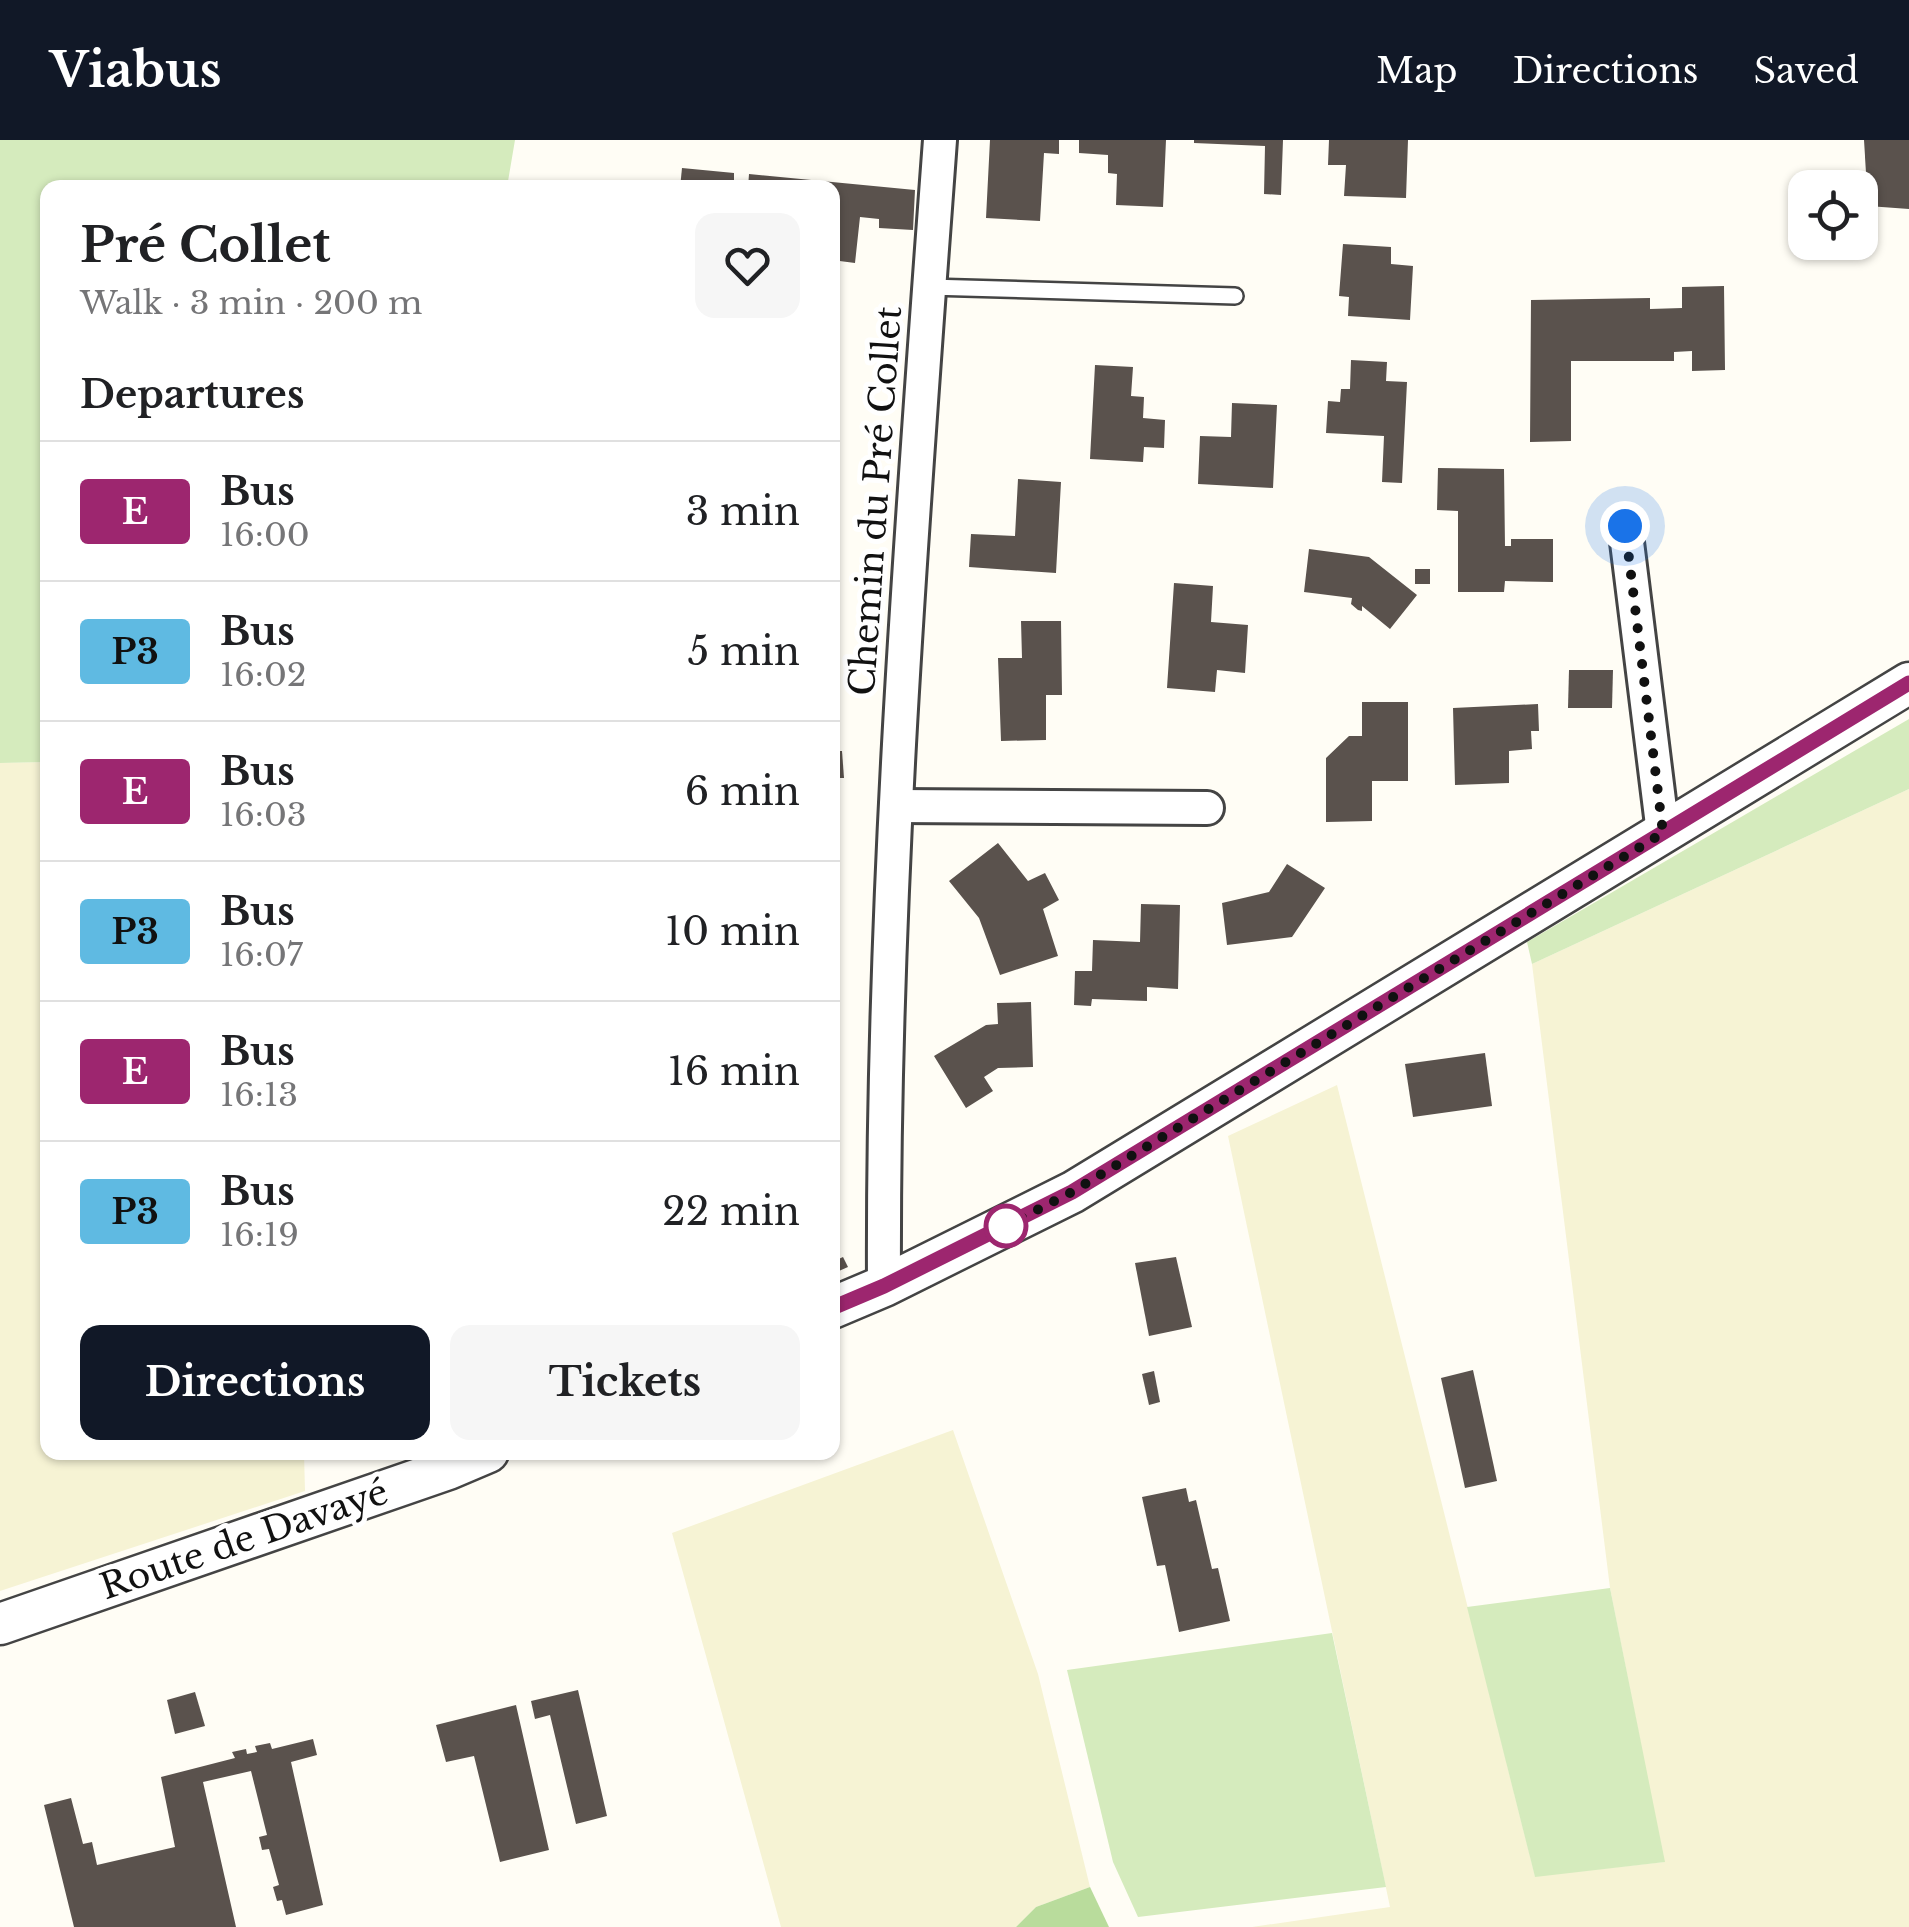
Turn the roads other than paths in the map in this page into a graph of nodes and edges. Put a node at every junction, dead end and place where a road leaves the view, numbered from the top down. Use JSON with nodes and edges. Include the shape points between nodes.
{"nodes":[{"id":1,"x":940,"y":140,"type":"edge"},
{"id":2,"x":929,"y":287,"type":"junction"},
{"id":3,"x":1235,"y":296,"type":"dead end"},
{"id":4,"x":1625,"y":526,"type":"dead end"},
{"id":5,"x":1909,"y":683,"type":"edge"},
{"id":6,"x":896,"y":806,"type":"junction"},
{"id":7,"x":1207,"y":808,"type":"dead end"},
{"id":8,"x":1663,"y":833,"type":"junction"},
{"id":9,"x":884,"y":1286,"type":"junction"},
{"id":10,"x":840,"y":1305,"type":"edge"},
{"id":11,"x":470,"y":1460,"type":"edge"},
{"id":12,"x":0,"y":1624,"type":"edge"}],
"edges":[{"from":1,"to":2,"type":"street","name":"Chemin du Pré Collet"},
{"from":2,"to":3,"type":"lane"},
{"from":2,"to":6,"type":"street","name":"Chemin du Pré Collet"},
{"from":4,"to":8,"type":"street"},
{"from":5,"to":8,"type":"street"},
{"from":6,"to":7,"type":"street"},
{"from":6,"to":9,"type":"street","name":"Chemin du Pré Collet"},
{"from":8,"to":9,"type":"street","via":[[1072,1192]]},
{"from":9,"to":10,"type":"street"},
{"from":11,"to":12,"type":"street","name":"Route de Davayé"}]}
